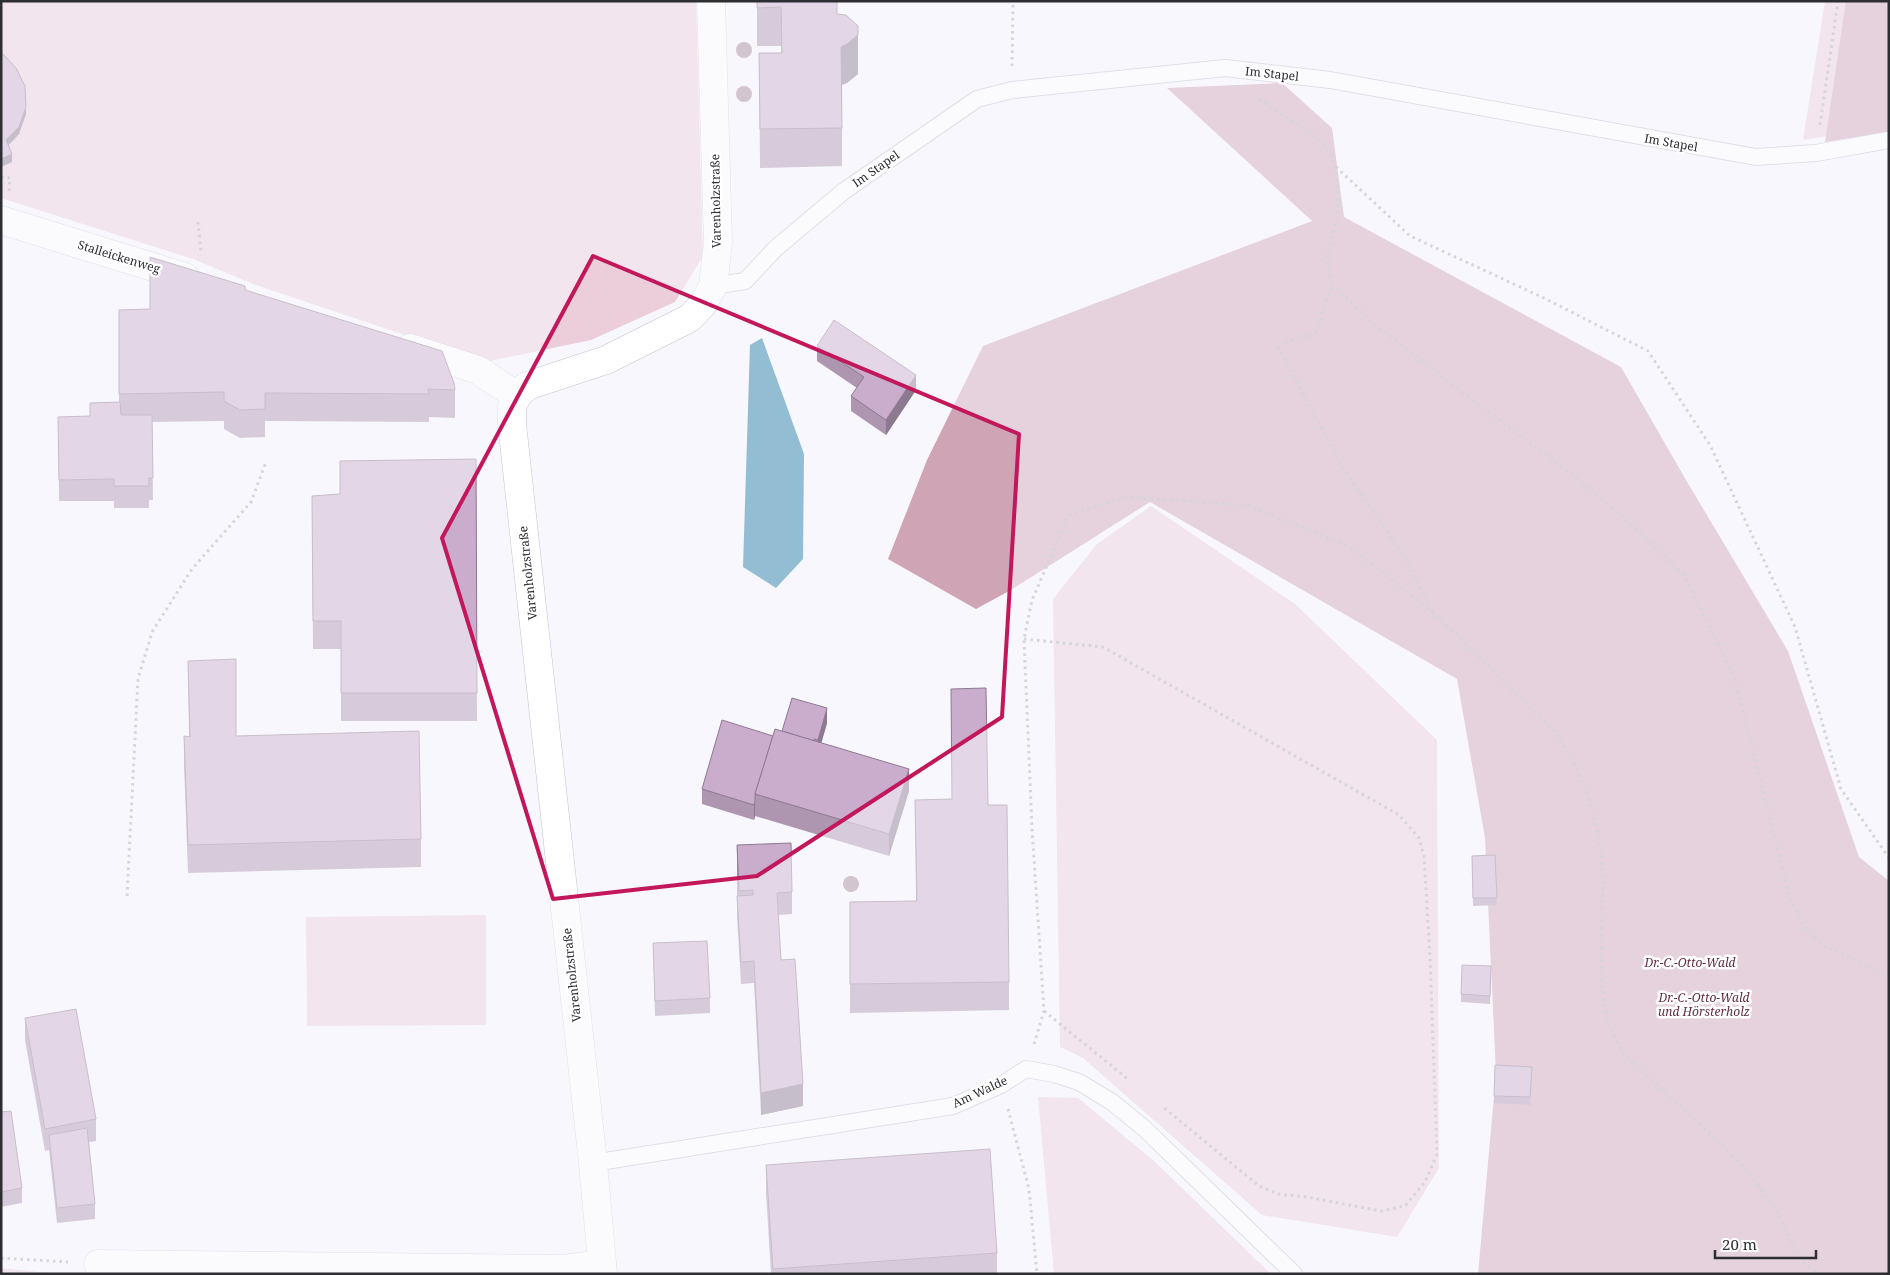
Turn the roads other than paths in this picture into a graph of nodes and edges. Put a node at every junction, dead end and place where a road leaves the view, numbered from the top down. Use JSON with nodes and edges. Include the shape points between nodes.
{"nodes":[{"id":1,"x":712,"y":1,"type":"edge"},
{"id":2,"x":1889,"y":140,"type":"edge"},
{"id":3,"x":1,"y":220,"type":"edge"},
{"id":4,"x":206,"y":284,"type":"edge"},
{"id":5,"x":713,"y":286,"type":"junction"},
{"id":6,"x":384,"y":340,"type":"edge"},
{"id":7,"x":517,"y":396,"type":"junction"},
{"id":8,"x":593,"y":1163,"type":"junction"},
{"id":9,"x":98,"y":1264,"type":"road end"},
{"id":10,"x":603,"y":1269,"type":"edge"},
{"id":11,"x":1294,"y":1274,"type":"edge"}],
"edges":[{"from":1,"to":5,"type":"street","name":"Varenholzstraße","via":[[718,242]]},
{"from":2,"to":5,"type":"lane","name":"Im Stapel","via":[[1816,153],[1756,157],[1330,80],[1225,68],[1012,90],[977,99],[844,191],[776,248],[745,281]]},
{"from":3,"to":4,"type":"street","name":"Stalleickenweg"},
{"from":5,"to":7,"type":"street","name":"Varenholzstraße","via":[[690,318],[606,360],[528,386]]},
{"from":6,"to":7,"type":"street","via":[[478,370]]},
{"from":7,"to":8,"type":"street","name":"Varenholzstraße","via":[[512,407],[512,424]]},
{"from":8,"to":10,"type":"street","name":"Varenholzstraße"},
{"from":8,"to":11,"type":"lane","name":"Am Walde","via":[[953,1106],[1001,1085],[1026,1069],[1080,1082],[1112,1102],[1145,1129]]},
{"from":9,"to":10,"type":"street"}]}
